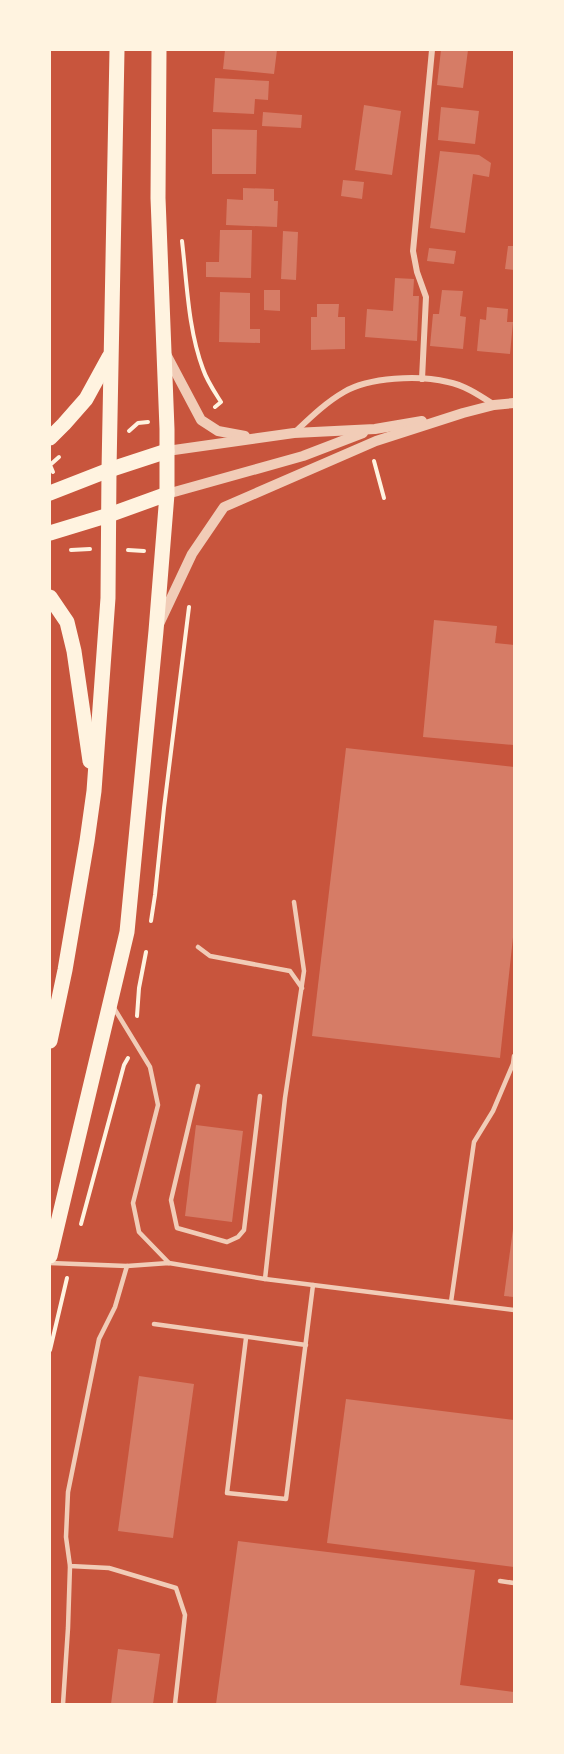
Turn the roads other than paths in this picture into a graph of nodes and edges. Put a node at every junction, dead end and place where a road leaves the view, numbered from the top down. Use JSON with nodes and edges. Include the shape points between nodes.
{"nodes":[{"id":1,"x":117,"y":50,"type":"edge"},
{"id":2,"x":159,"y":50,"type":"edge"},
{"id":3,"x":432,"y":50,"type":"edge"},
{"id":4,"x":164,"y":351,"type":"junction"},
{"id":5,"x":111,"y":353,"type":"junction"},
{"id":6,"x":422,"y":379,"type":"junction"},
{"id":7,"x":514,"y":403,"type":"edge"},
{"id":8,"x":494,"y":405,"type":"junction"},
{"id":9,"x":463,"y":413,"type":"junction"},
{"id":10,"x":375,"y":429,"type":"junction"},
{"id":11,"x":294,"y":433,"type":"junction"},
{"id":12,"x":50,"y":438,"type":"edge"},
{"id":13,"x":254,"y":438,"type":"junction"},
{"id":14,"x":167,"y":451,"type":"junction"},
{"id":15,"x":109,"y":470,"type":"junction"},
{"id":16,"x":50,"y":494,"type":"edge"},
{"id":17,"x":166,"y":494,"type":"junction"},
{"id":18,"x":109,"y":515,"type":"junction"},
{"id":19,"x":50,"y":532,"type":"edge"},
{"id":20,"x":50,"y":597,"type":"edge"},
{"id":21,"x":156,"y":631,"type":"junction"},
{"id":22,"x":94,"y":790,"type":"junction"},
{"id":23,"x":294,"y":902,"type":"dead end"},
{"id":24,"x":198,"y":947,"type":"dead end"},
{"id":25,"x":302,"y":988,"type":"junction"},
{"id":26,"x":110,"y":1000,"type":"junction"},
{"id":27,"x":50,"y":1041,"type":"edge"},
{"id":28,"x":514,"y":1056,"type":"edge"},
{"id":29,"x":198,"y":1086,"type":"dead end"},
{"id":30,"x":260,"y":1096,"type":"dead end"},
{"id":31,"x":50,"y":1256,"type":"edge"},
{"id":32,"x":50,"y":1263,"type":"edge"},
{"id":33,"x":169,"y":1263,"type":"junction"},
{"id":34,"x":127,"y":1266,"type":"junction"},
{"id":35,"x":265,"y":1279,"type":"junction"},
{"id":36,"x":314,"y":1285,"type":"junction"},
{"id":37,"x":451,"y":1302,"type":"junction"},
{"id":38,"x":514,"y":1310,"type":"edge"},
{"id":39,"x":154,"y":1324,"type":"dead end"},
{"id":40,"x":246,"y":1338,"type":"junction"},
{"id":41,"x":306,"y":1345,"type":"junction"},
{"id":42,"x":70,"y":1566,"type":"junction"},
{"id":43,"x":500,"y":1581,"type":"dead end"},
{"id":44,"x":514,"y":1583,"type":"edge"},
{"id":45,"x":63,"y":1704,"type":"edge"},
{"id":46,"x":175,"y":1704,"type":"edge"}],
"edges":[{"from":1,"to":5,"type":"main road"},
{"from":2,"to":4,"type":"main road","via":[[158,198]]},
{"from":3,"to":6,"type":"street","via":[[413,251],[426,297]]},
{"from":4,"to":13,"type":"street","via":[[201,420],[218,431]]},
{"from":4,"to":14,"type":"main road"},
{"from":5,"to":12,"type":"main road","via":[[86,399]]},
{"from":5,"to":15,"type":"main road"},
{"from":6,"to":8,"type":"street","via":[[448,382]]},
{"from":6,"to":11,"type":"street","via":[[394,379],[346,391],[320,408]]},
{"from":7,"to":8,"type":"street"},
{"from":8,"to":9,"type":"street"},
{"from":9,"to":10,"type":"street"},
{"from":9,"to":21,"type":"street","via":[[376,441],[224,507],[192,554]]},
{"from":10,"to":11,"type":"street"},
{"from":10,"to":17,"type":"street","via":[[303,456]]},
{"from":11,"to":13,"type":"street"},
{"from":13,"to":14,"type":"street"},
{"from":14,"to":15,"type":"main road"},
{"from":14,"to":17,"type":"main road"},
{"from":15,"to":16,"type":"main road"},
{"from":15,"to":18,"type":"main road"},
{"from":17,"to":18,"type":"main road"},
{"from":17,"to":21,"type":"main road"},
{"from":18,"to":19,"type":"main road"},
{"from":18,"to":22,"type":"main road","via":[[108,598]]},
{"from":20,"to":22,"type":"main road","via":[[68,622]]},
{"from":21,"to":26,"type":"main road","via":[[127,932]]},
{"from":22,"to":27,"type":"main road"},
{"from":23,"to":25,"type":"lane","via":[[304,971]]},
{"from":24,"to":25,"type":"lane","via":[[210,956],[290,971]]},
{"from":25,"to":35,"type":"lane"},
{"from":26,"to":31,"type":"main road"},
{"from":26,"to":33,"type":"lane","via":[[150,1067],[158,1105],[133,1203],[139,1232]]},
{"from":28,"to":37,"type":"lane","via":[[493,1111],[474,1142]]},
{"from":29,"to":30,"type":"lane","via":[[171,1200],[177,1228],[227,1242],[244,1230]]},
{"from":32,"to":34,"type":"lane"},
{"from":33,"to":34,"type":"lane"},
{"from":33,"to":35,"type":"lane"},
{"from":34,"to":42,"type":"lane","via":[[115,1307],[99,1339],[68,1492],[66,1538]]},
{"from":35,"to":36,"type":"lane"},
{"from":36,"to":37,"type":"lane"},
{"from":36,"to":41,"type":"lane"},
{"from":37,"to":38,"type":"lane"},
{"from":39,"to":40,"type":"lane"},
{"from":40,"to":41,"type":"lane"},
{"from":40,"to":41,"type":"lane","via":[[227,1493],[286,1499]]},
{"from":42,"to":45,"type":"lane"},
{"from":42,"to":46,"type":"lane","via":[[108,1568],[177,1588],[185,1615]]},
{"from":43,"to":44,"type":"lane"}]}
